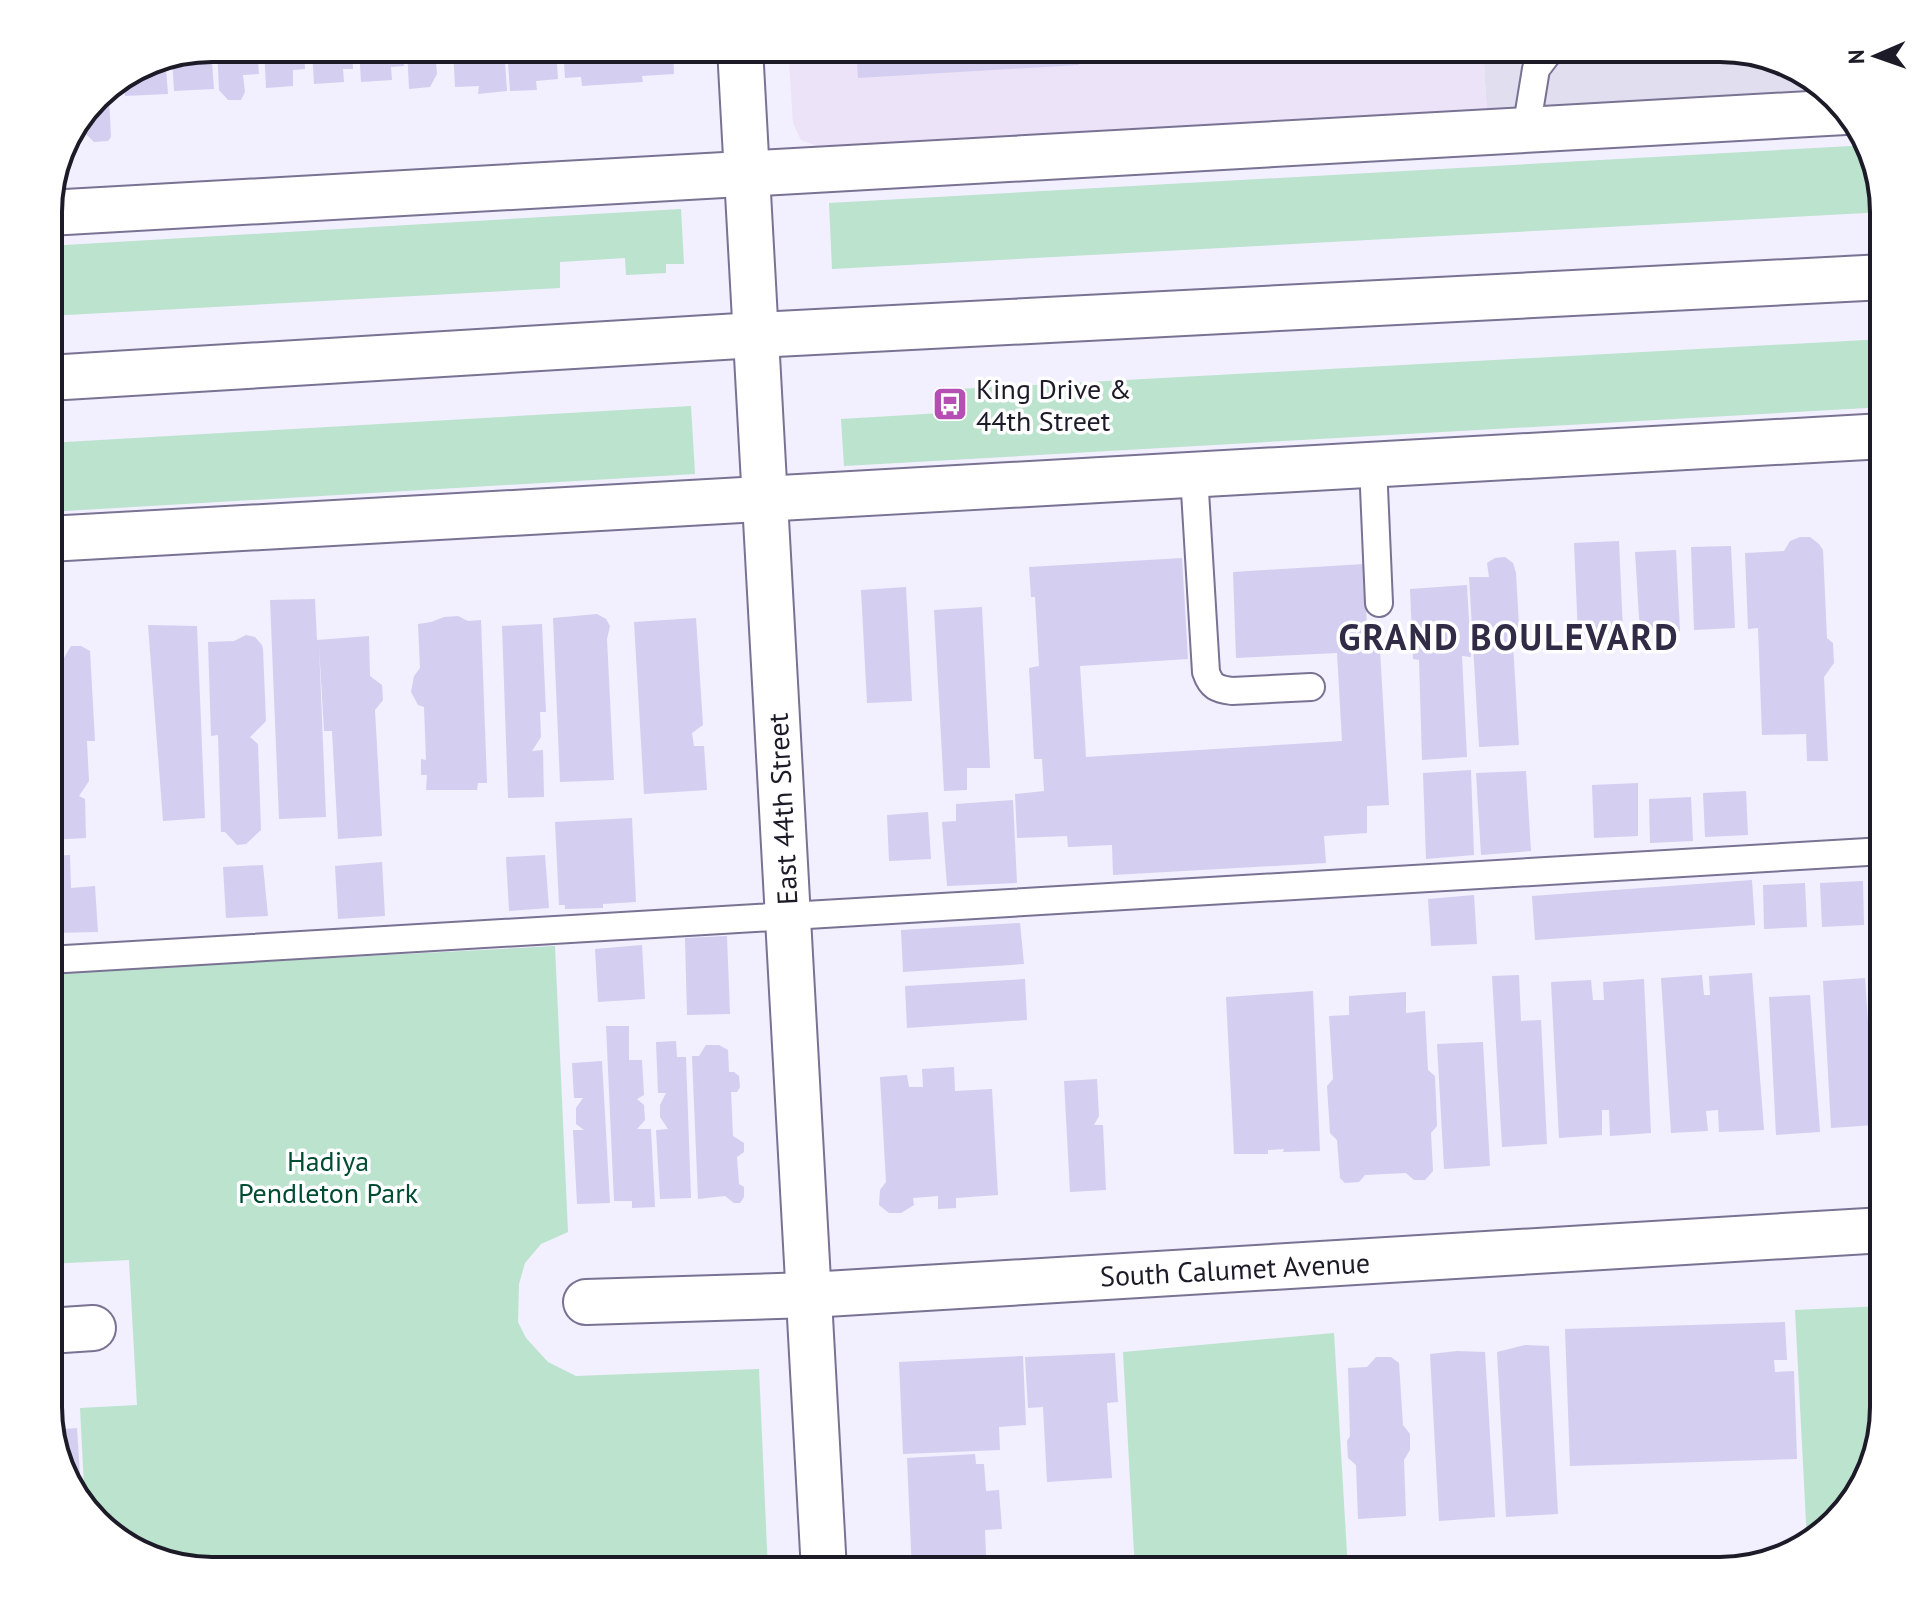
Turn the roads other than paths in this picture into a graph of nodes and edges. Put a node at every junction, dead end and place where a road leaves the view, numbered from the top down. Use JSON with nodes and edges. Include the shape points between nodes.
{"nodes":[{"id":1,"x":741,"y":62,"type":"edge"},
{"id":2,"x":1541,"y":62,"type":"edge"},
{"id":3,"x":1832,"y":113,"type":"edge"},
{"id":4,"x":1526,"y":130,"type":"junction"},
{"id":5,"x":747,"y":174,"type":"junction"},
{"id":6,"x":62,"y":212,"type":"edge"},
{"id":7,"x":1870,"y":278,"type":"edge"},
{"id":8,"x":756,"y":335,"type":"junction"},
{"id":9,"x":62,"y":377,"type":"edge"},
{"id":10,"x":1870,"y":437,"type":"edge"},
{"id":11,"x":1373,"y":465,"type":"junction"},
{"id":12,"x":1194,"y":475,"type":"junction"},
{"id":13,"x":765,"y":499,"type":"junction"},
{"id":14,"x":62,"y":538,"type":"edge"},
{"id":15,"x":1379,"y":603,"type":"dead end"},
{"id":16,"x":1311,"y":687,"type":"dead end"},
{"id":17,"x":1870,"y":852,"type":"edge"},
{"id":18,"x":788,"y":917,"type":"junction"},
{"id":19,"x":62,"y":959,"type":"edge"},
{"id":20,"x":1870,"y":1231,"type":"edge"},
{"id":21,"x":809,"y":1295,"type":"junction"},
{"id":22,"x":586,"y":1302,"type":"dead end"},
{"id":23,"x":93,"y":1328,"type":"dead end"},
{"id":24,"x":62,"y":1330,"type":"edge"},
{"id":25,"x":823,"y":1557,"type":"edge"}],
"edges":[{"from":1,"to":5,"type":"street","name":"East 44th Street"},
{"from":2,"to":4,"type":"lane"},
{"from":3,"to":4,"type":"street"},
{"from":4,"to":5,"type":"street"},
{"from":5,"to":6,"type":"street"},
{"from":5,"to":8,"type":"street","name":"East 44th Street"},
{"from":7,"to":8,"type":"street"},
{"from":8,"to":9,"type":"street"},
{"from":8,"to":13,"type":"street","name":"East 44th Street"},
{"from":10,"to":11,"type":"street"},
{"from":11,"to":12,"type":"street"},
{"from":11,"to":15,"type":"lane"},
{"from":12,"to":13,"type":"street"},
{"from":12,"to":16,"type":"lane","via":[[1210,682],[1232,691]]},
{"from":13,"to":14,"type":"street"},
{"from":13,"to":18,"type":"street","name":"East 44th Street"},
{"from":17,"to":18,"type":"lane"},
{"from":18,"to":19,"type":"lane"},
{"from":18,"to":21,"type":"street","name":"East 44th Street"},
{"from":20,"to":21,"type":"street","name":"South Calumet Avenue"},
{"from":21,"to":22,"type":"street","name":"South Calumet Avenue"},
{"from":21,"to":25,"type":"street","name":"East 44th Street"},
{"from":23,"to":24,"type":"street"}]}
